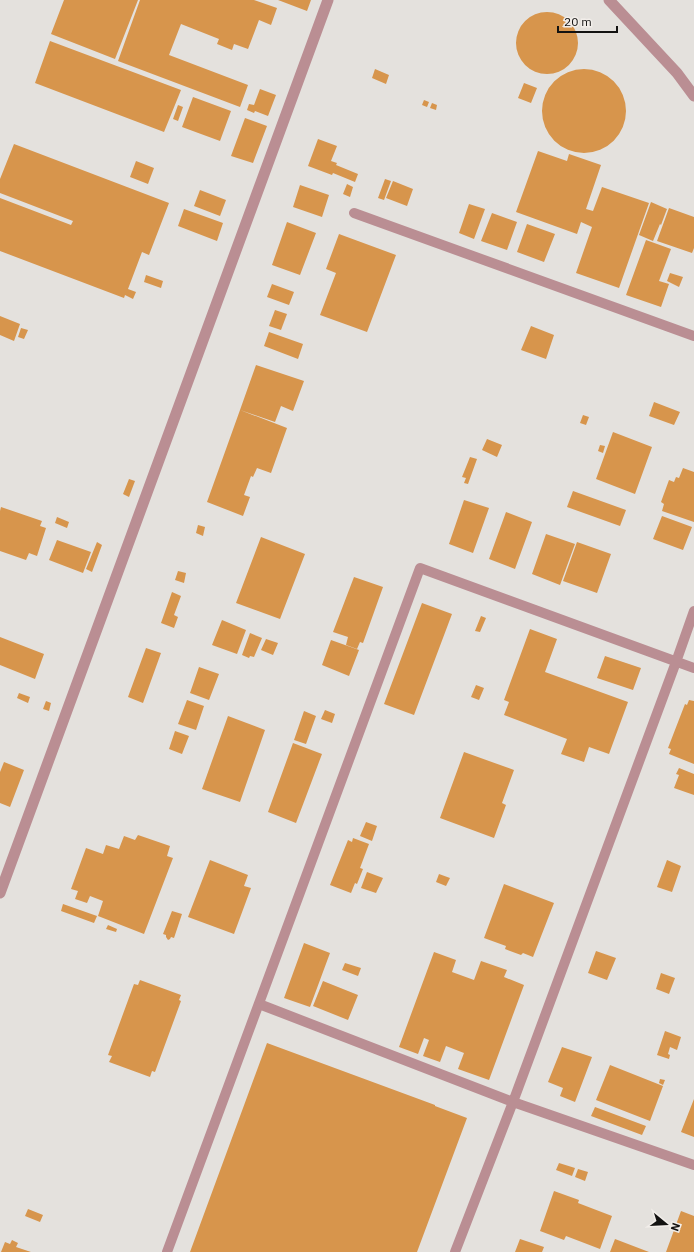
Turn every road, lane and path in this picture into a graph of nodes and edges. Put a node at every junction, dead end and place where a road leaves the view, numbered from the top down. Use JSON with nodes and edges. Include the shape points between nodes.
{"nodes":[{"id":1,"x":328,"y":0,"type":"edge"},
{"id":2,"x":609,"y":0,"type":"edge"},
{"id":3,"x":694,"y":96,"type":"edge"},
{"id":4,"x":354,"y":213,"type":"dead end"},
{"id":5,"x":694,"y":336,"type":"edge"},
{"id":6,"x":694,"y":611,"type":"edge"},
{"id":7,"x":676,"y":662,"type":"junction"},
{"id":8,"x":694,"y":668,"type":"edge"},
{"id":9,"x":0,"y":893,"type":"edge"},
{"id":10,"x":259,"y":1004,"type":"junction"},
{"id":11,"x":513,"y":1102,"type":"junction"},
{"id":12,"x":694,"y":1165,"type":"edge"},
{"id":13,"x":167,"y":1252,"type":"edge"},
{"id":14,"x":455,"y":1252,"type":"edge"}],
"edges":[{"from":1,"to":9,"type":"street"},
{"from":2,"to":3,"type":"street","via":[[677,73]]},
{"from":4,"to":5,"type":"lane"},
{"from":6,"to":7,"type":"lane"},
{"from":7,"to":8,"type":"lane"},
{"from":7,"to":10,"type":"lane","via":[[420,568]]},
{"from":7,"to":11,"type":"lane"},
{"from":10,"to":11,"type":"lane"},
{"from":10,"to":13,"type":"lane"},
{"from":11,"to":12,"type":"lane"},
{"from":11,"to":14,"type":"lane"}]}
